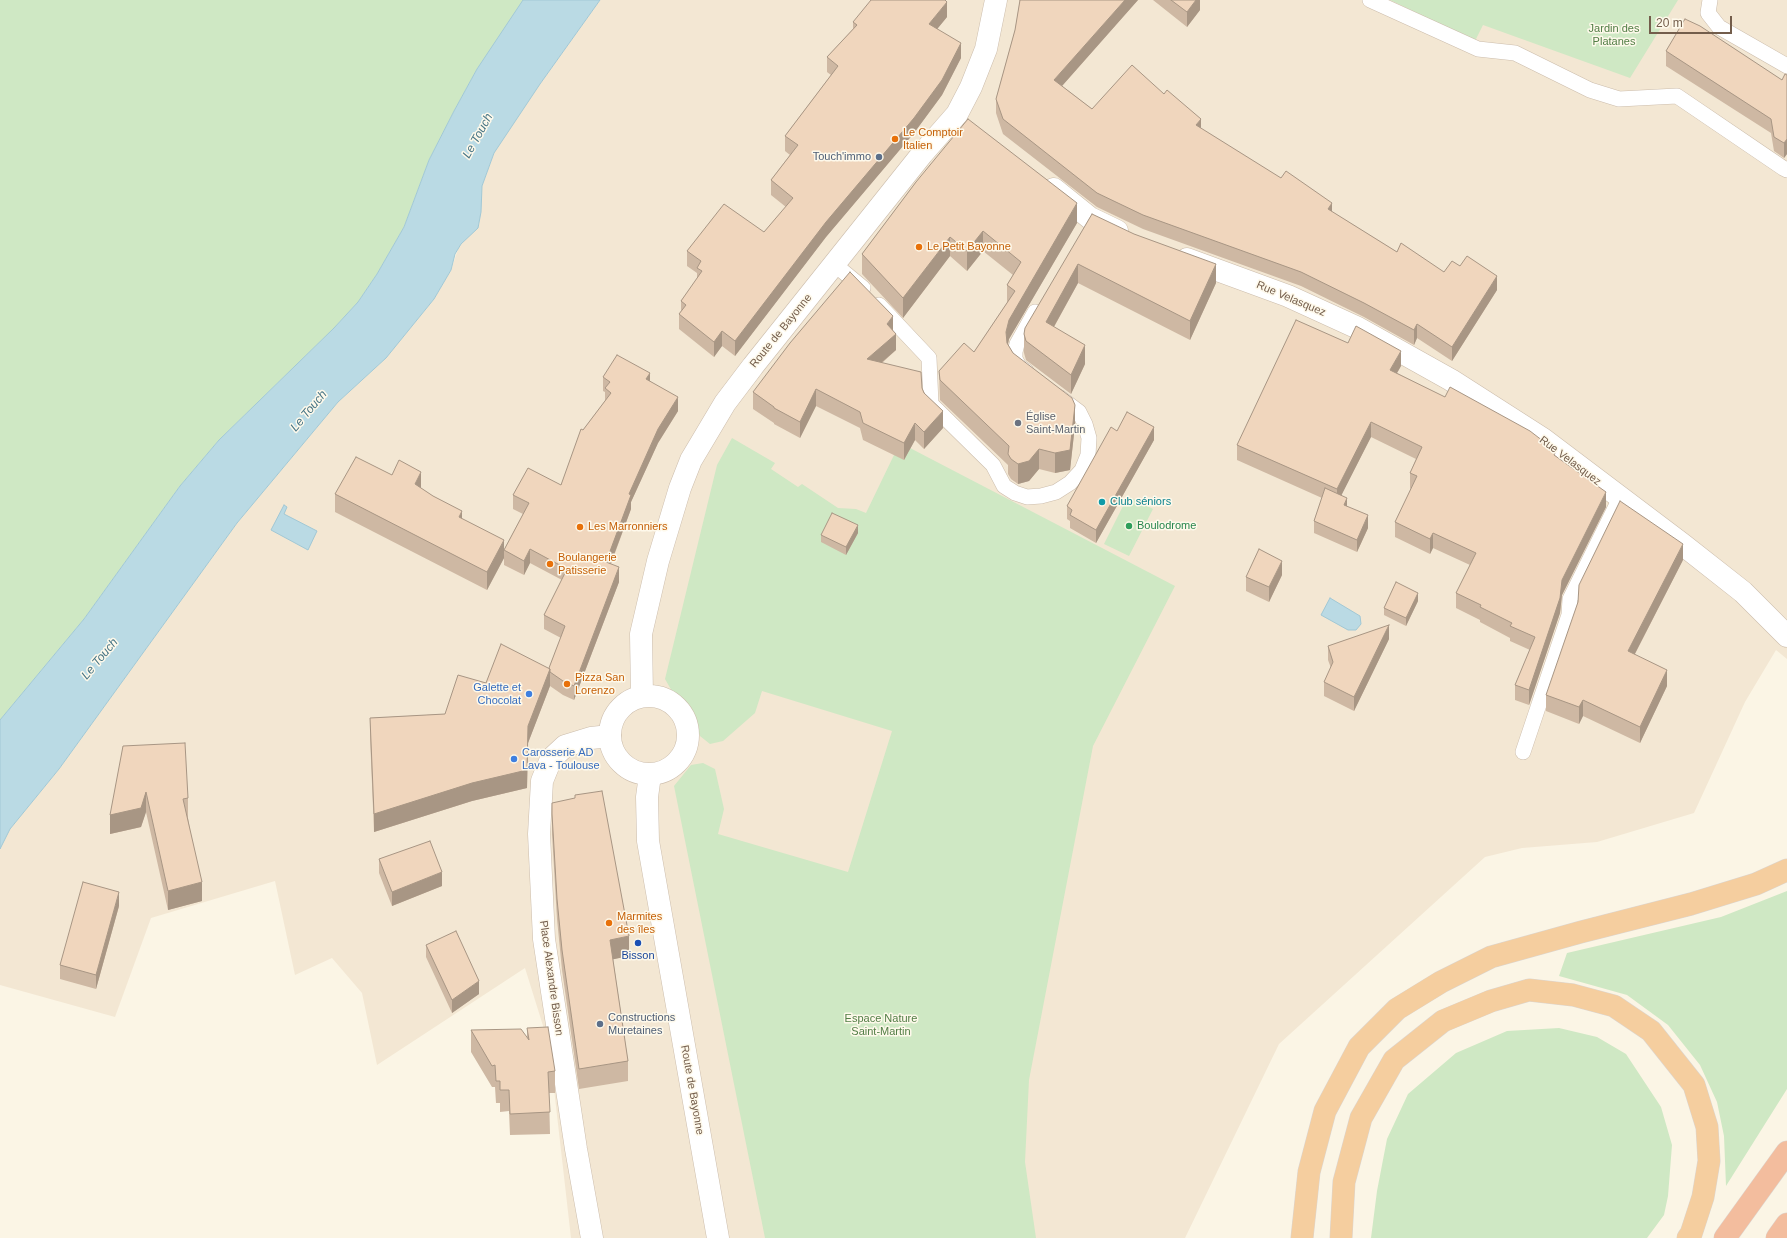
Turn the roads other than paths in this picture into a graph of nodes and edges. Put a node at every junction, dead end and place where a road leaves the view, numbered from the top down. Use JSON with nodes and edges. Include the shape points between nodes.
{"nodes":[{"id":1,"x":996,"y":0,"type":"edge"},
{"id":2,"x":1370,"y":0,"type":"edge"},
{"id":3,"x":1710,"y":0,"type":"edge"},
{"id":4,"x":1787,"y":66,"type":"edge"},
{"id":5,"x":956,"y":114,"type":"junction"},
{"id":6,"x":976,"y":127,"type":"edge"},
{"id":7,"x":1787,"y":170,"type":"edge"},
{"id":8,"x":1035,"y":175,"type":"edge"},
{"id":9,"x":1138,"y":241,"type":"edge"},
{"id":10,"x":1167,"y":252,"type":"edge"},
{"id":11,"x":834,"y":264,"type":"junction"},
{"id":12,"x":1044,"y":297,"type":"edge"},
{"id":13,"x":1037,"y":380,"type":"edge"},
{"id":14,"x":1049,"y":389,"type":"edge"},
{"id":15,"x":1620,"y":498,"type":"junction"},
{"id":16,"x":1787,"y":636,"type":"edge"},
{"id":17,"x":642,"y":696,"type":"junction"},
{"id":18,"x":610,"y":736,"type":"junction"},
{"id":19,"x":1523,"y":752,"type":"dead end"},
{"id":20,"x":650,"y":775,"type":"junction"},
{"id":21,"x":1787,"y":870,"type":"edge"},
{"id":22,"x":1787,"y":1152,"type":"edge"},
{"id":23,"x":1787,"y":1224,"type":"edge"},
{"id":24,"x":592,"y":1238,"type":"edge"},
{"id":25,"x":718,"y":1238,"type":"edge"},
{"id":26,"x":1302,"y":1238,"type":"edge"},
{"id":27,"x":1341,"y":1238,"type":"edge"},
{"id":28,"x":1688,"y":1238,"type":"edge"},
{"id":29,"x":1725,"y":1238,"type":"edge"},
{"id":30,"x":1778,"y":1238,"type":"edge"}],
"edges":[{"from":1,"to":5,"type":"street","name":"Route de Bayonne","via":[[986,49],[971,87]]},
{"from":2,"to":7,"type":"lane","via":[[1478,49],[1515,53],[1590,90],[1618,99],[1677,96]]},
{"from":3,"to":4,"type":"lane","via":[[1708,13],[1719,27]]},
{"from":5,"to":6,"type":"street"},
{"from":5,"to":11,"type":"street","name":"Route de Bayonne"},
{"from":8,"to":9,"type":"street","via":[[1086,225]]},
{"from":10,"to":15,"type":"street","name":"Rue Velasquez","via":[[1288,296],[1358,328],[1451,380],[1536,435]]},
{"from":11,"to":14,"type":"lane","via":[[858,283],[929,358],[931,404],[992,465],[1004,486],[1015,493],[1041,496],[1056,492],[1070,483],[1082,470],[1088,454],[1089,438],[1080,412]]},
{"from":11,"to":17,"type":"street","name":"Route de Bayonne","via":[[725,403],[691,460],[658,561],[641,634]]},
{"from":12,"to":13,"type":"lane","via":[[1015,352],[1019,366]]},
{"from":15,"to":16,"type":"street","name":"Rue Velasquez","via":[[1743,592]]},
{"from":15,"to":19,"type":"lane","via":[[1570,599],[1569,615]]},
{"from":17,"to":18,"type":"street","via":[[629,701],[619,710],[612,722]]},
{"from":17,"to":20,"type":"street","via":[[665,699],[675,705],[682,713],[689,735],[687,746],[679,761],[666,771]]},
{"from":18,"to":20,"type":"street","via":[[611,746],[622,764],[640,774]]},
{"from":18,"to":24,"type":"street","name":"Place Alexandre Bisson","via":[[591,738],[565,746],[550,759],[542,781],[540,834],[544,939]]},
{"from":20,"to":25,"type":"street","name":"Route de Bayonne","via":[[648,841]]},
{"from":21,"to":26,"type":"highway","via":[[1756,884],[1690,904],[1491,957],[1441,982],[1397,1009],[1359,1047],[1325,1111],[1309,1172]]},
{"from":22,"to":29,"type":"highway"},
{"from":23,"to":30,"type":"highway"},
{"from":27,"to":28,"type":"highway","via":[[1344,1182],[1362,1118],[1394,1060],[1443,1021],[1491,1001],[1529,990],[1573,995],[1614,1006],[1651,1031],[1694,1085],[1707,1127],[1709,1161],[1704,1197]]}]}
